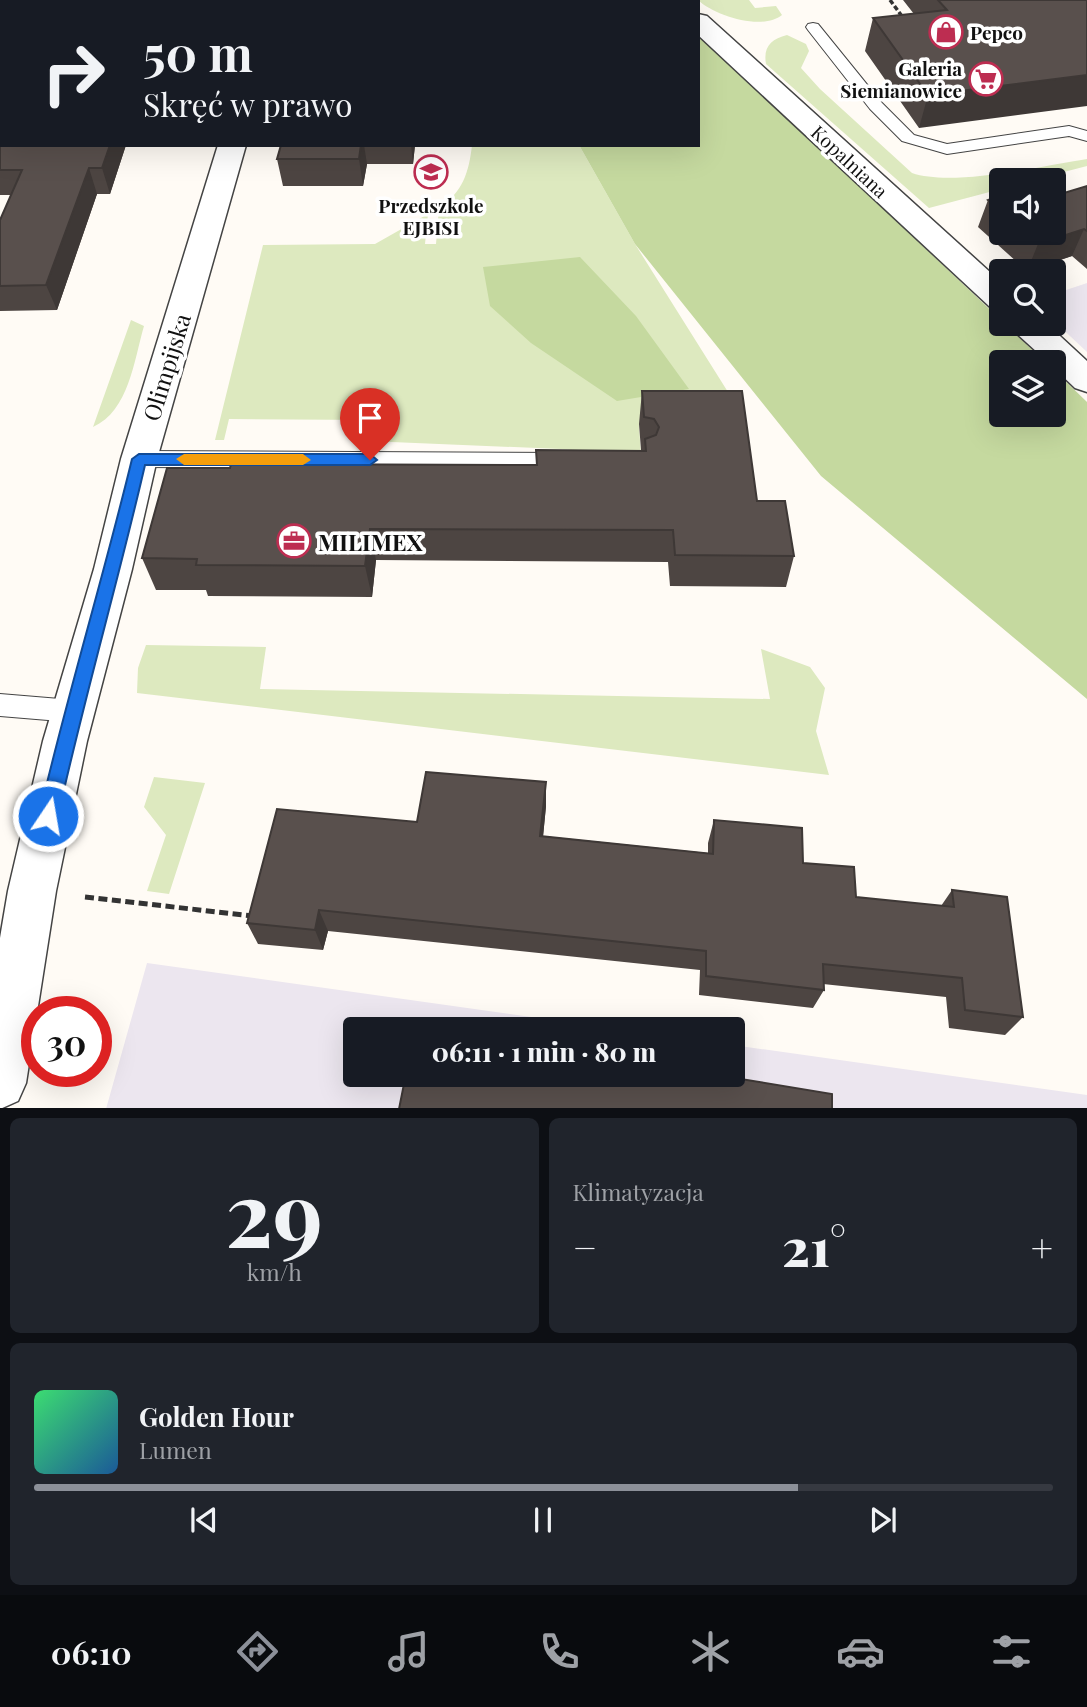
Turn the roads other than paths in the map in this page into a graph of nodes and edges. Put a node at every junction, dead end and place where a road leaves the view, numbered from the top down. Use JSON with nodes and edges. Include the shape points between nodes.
{"nodes":[{"id":1,"x":700,"y":23,"type":"edge"},
{"id":2,"x":813,"y":27,"type":"dead end"},
{"id":3,"x":1087,"y":136,"type":"edge"},
{"id":4,"x":231,"y":147,"type":"edge"},
{"id":5,"x":989,"y":289,"type":"edge"},
{"id":6,"x":1040,"y":336,"type":"edge"},
{"id":7,"x":1087,"y":380,"type":"edge"},
{"id":8,"x":139,"y":459,"type":"junction"},
{"id":9,"x":587,"y":461,"type":"edge"},
{"id":10,"x":0,"y":705,"type":"edge"},
{"id":11,"x":72,"y":711,"type":"junction"},
{"id":12,"x":0,"y":1083,"type":"edge"}],
"edges":[{"from":1,"to":5,"type":"street","name":"Kopalniana"},
{"from":2,"to":3,"type":"lane","via":[[876,106],[908,138],[947,149],[1069,131]]},
{"from":4,"to":8,"type":"street","name":"Olimpijska"},
{"from":6,"to":7,"type":"street"},
{"from":8,"to":9,"type":"lane"},
{"from":8,"to":11,"type":"street","name":"Olimpijska"},
{"from":10,"to":11,"type":"lane"},
{"from":11,"to":12,"type":"street","name":"Olimpijska","via":[[32,891]]}]}
